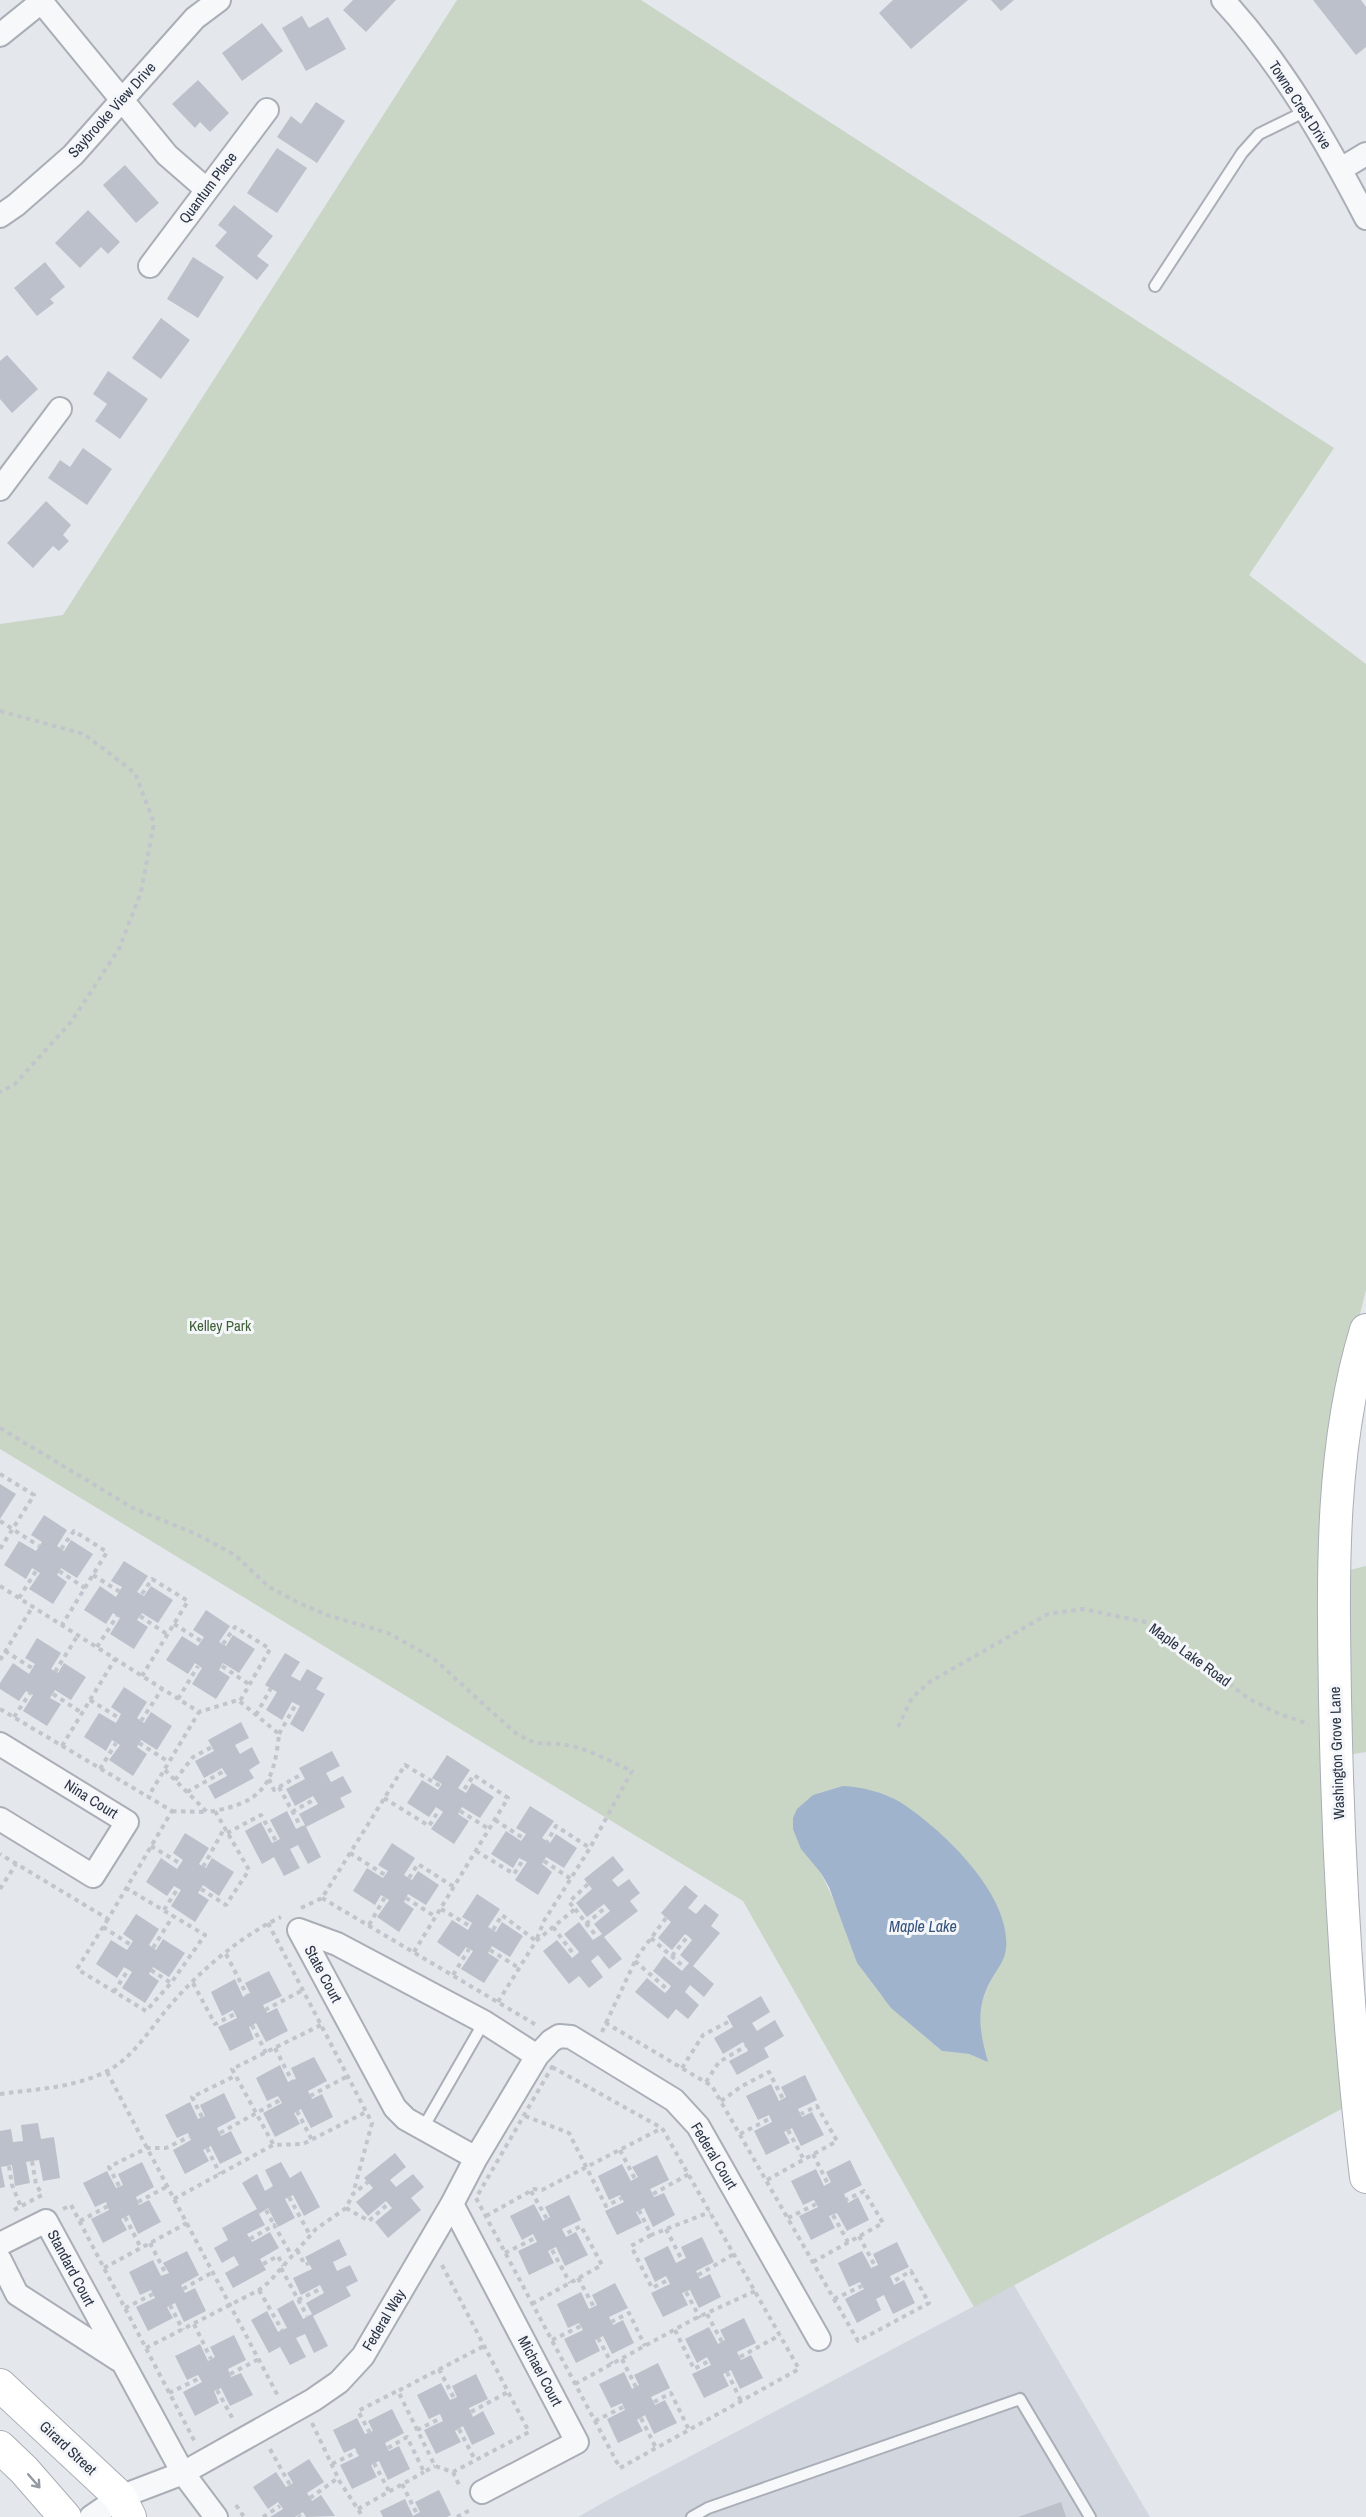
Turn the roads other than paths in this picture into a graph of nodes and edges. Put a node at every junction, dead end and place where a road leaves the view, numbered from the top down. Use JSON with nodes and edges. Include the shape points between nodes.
{"nodes":[{"id":1,"x":219,"y":0,"type":"edge"},
{"id":2,"x":1223,"y":0,"type":"edge"},
{"id":3,"x":40,"y":1,"type":"edge"},
{"id":4,"x":0,"y":35,"type":"edge"},
{"id":5,"x":122,"y":98,"type":"junction"},
{"id":6,"x":267,"y":110,"type":"dead end"},
{"id":7,"x":1306,"y":111,"type":"junction"},
{"id":8,"x":1366,"y":154,"type":"edge"},
{"id":9,"x":1341,"y":169,"type":"junction"},
{"id":10,"x":206,"y":189,"type":"junction"},
{"id":11,"x":0,"y":216,"type":"edge"},
{"id":12,"x":1366,"y":218,"type":"edge"},
{"id":13,"x":150,"y":266,"type":"dead end"},
{"id":14,"x":1155,"y":286,"type":"dead end"},
{"id":15,"x":60,"y":409,"type":"dead end"},
{"id":16,"x":0,"y":489,"type":"edge"},
{"id":17,"x":1366,"y":1330,"type":"edge"},
{"id":18,"x":0,"y":1744,"type":"edge"},
{"id":19,"x":0,"y":1819,"type":"edge"},
{"id":20,"x":484,"y":2022,"type":"junction"},
{"id":21,"x":544,"y":2049,"type":"junction"},
{"id":22,"x":423,"y":2128,"type":"junction"},
{"id":23,"x":476,"y":2158,"type":"junction"},
{"id":24,"x":1366,"y":2177,"type":"edge"},
{"id":25,"x":452,"y":2204,"type":"junction"},
{"id":26,"x":0,"y":2244,"type":"edge"},
{"id":27,"x":0,"y":2260,"type":"edge"},
{"id":28,"x":819,"y":2339,"type":"dead end"},
{"id":29,"x":120,"y":2360,"type":"junction"},
{"id":30,"x":0,"y":2385,"type":"edge"},
{"id":31,"x":0,"y":2447,"type":"edge"},
{"id":32,"x":183,"y":2473,"type":"junction"},
{"id":33,"x":477,"y":2500,"type":"road end"},
{"id":34,"x":125,"y":2507,"type":"edge"},
{"id":35,"x":65,"y":2517,"type":"edge"},
{"id":36,"x":91,"y":2517,"type":"edge"},
{"id":37,"x":216,"y":2517,"type":"edge"},
{"id":38,"x":692,"y":2517,"type":"edge"},
{"id":39,"x":1090,"y":2517,"type":"edge"}],
"edges":[{"from":1,"to":5,"type":"street","name":"Saybrooke View Drive","via":[[195,18]]},
{"from":2,"to":7,"type":"street","name":"Towne Crest Drive"},
{"from":3,"to":4,"type":"street"},
{"from":3,"to":5,"type":"street"},
{"from":5,"to":10,"type":"street","via":[[167,155]]},
{"from":5,"to":11,"type":"street","name":"Saybrooke View Drive","via":[[73,155]]},
{"from":6,"to":10,"type":"street","name":"Quantum Place"},
{"from":7,"to":9,"type":"street","name":"Towne Crest Drive"},
{"from":7,"to":14,"type":"lane","via":[[1259,134],[1242,153]]},
{"from":8,"to":9,"type":"street"},
{"from":9,"to":12,"type":"street","name":"Towne Crest Drive"},
{"from":10,"to":13,"type":"street","name":"Quantum Place"},
{"from":15,"to":16,"type":"street"},
{"from":17,"to":24,"type":"street","name":"Washington Grove Lane","via":[[1354,1371],[1333,1551],[1335,1762],[1354,2080]]},
{"from":18,"to":19,"type":"street","name":"Nina Court","via":[[127,1821],[93,1876]]},
{"from":20,"to":21,"type":"street","name":"State Court"},
{"from":20,"to":22,"type":"lane"},
{"from":20,"to":22,"type":"street","name":"State Court","via":[[337,1944],[299,1930],[395,2108]]},
{"from":21,"to":23,"type":"street","name":"Federal Way"},
{"from":21,"to":28,"type":"street","name":"Federal Court","via":[[559,2036],[571,2037],[674,2100],[698,2126]]},
{"from":22,"to":23,"type":"street","name":"State Court"},
{"from":23,"to":25,"type":"street","name":"Federal Way"},
{"from":25,"to":32,"type":"street","name":"Federal Way","via":[[363,2355],[339,2382]]},
{"from":25,"to":33,"type":"street","name":"Michael Court","via":[[577,2442]]},
{"from":26,"to":29,"type":"street","name":"Standard Court","via":[[46,2220]]},
{"from":27,"to":29,"type":"street","name":"Standard Court","via":[[17,2294]]},
{"from":29,"to":32,"type":"street","name":"Standard Court"},
{"from":30,"to":34,"type":"street","name":"Girard Street"},
{"from":31,"to":35,"type":"street","one_way":true},
{"from":32,"to":34,"type":"street","name":"Federal Way"},
{"from":32,"to":37,"type":"street","name":"Standard Court"},
{"from":34,"to":36,"type":"street","name":"Federal Way"},
{"from":38,"to":39,"type":"lane","via":[[708,2508],[1020,2399]]}]}
